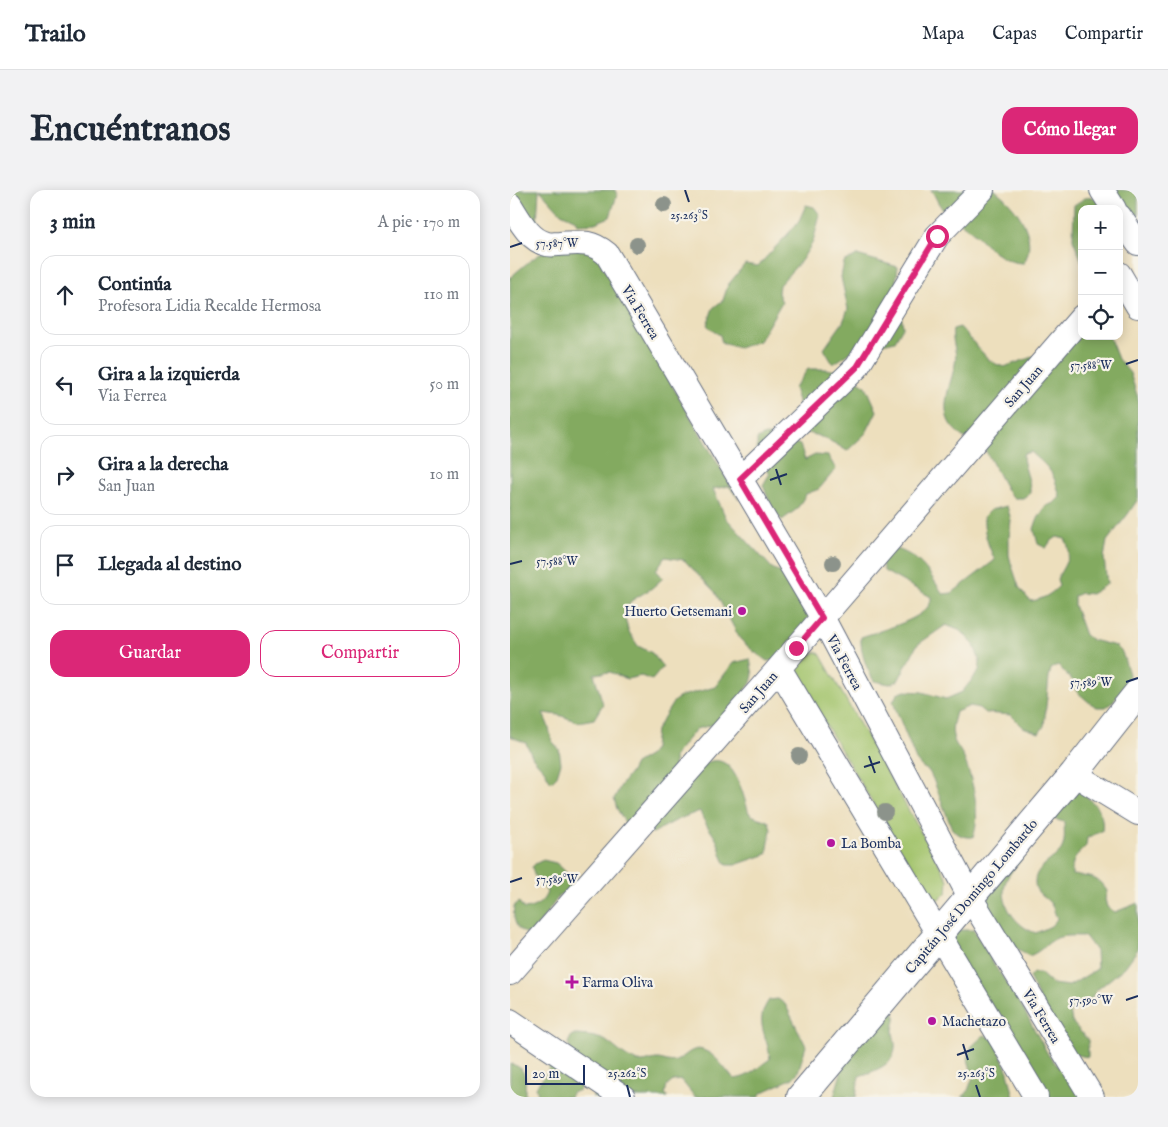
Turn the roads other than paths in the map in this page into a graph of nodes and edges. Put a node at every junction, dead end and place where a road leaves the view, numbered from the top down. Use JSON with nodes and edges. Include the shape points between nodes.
{"nodes":[{"id":1,"x":982,"y":190,"type":"edge"},
{"id":2,"x":1102,"y":190,"type":"edge"},
{"id":3,"x":510,"y":205,"type":"edge"},
{"id":4,"x":1111,"y":205,"type":"edge"},
{"id":5,"x":1123,"y":222,"type":"edge"},
{"id":6,"x":1138,"y":244,"type":"edge"},
{"id":7,"x":1138,"y":249,"type":"edge"},
{"id":8,"x":1123,"y":269,"type":"edge"},
{"id":9,"x":1123,"y":281,"type":"edge"},
{"id":10,"x":1138,"y":306,"type":"edge"},
{"id":11,"x":1078,"y":322,"type":"edge"},
{"id":12,"x":740,"y":479,"type":"junction"},
{"id":13,"x":822,"y":618,"type":"junction"},
{"id":14,"x":779,"y":668,"type":"junction"},
{"id":15,"x":1138,"y":693,"type":"edge"},
{"id":16,"x":1074,"y":774,"type":"junction"},
{"id":17,"x":1138,"y":813,"type":"edge"},
{"id":18,"x":970,"y":897,"type":"junction"},
{"id":19,"x":939,"y":934,"type":"junction"},
{"id":20,"x":510,"y":974,"type":"edge"},
{"id":21,"x":510,"y":1021,"type":"edge"},
{"id":22,"x":623,"y":1097,"type":"edge"},
{"id":23,"x":801,"y":1097,"type":"edge"},
{"id":24,"x":1036,"y":1097,"type":"edge"},
{"id":25,"x":1092,"y":1097,"type":"edge"}],
"edges":[{"from":1,"to":12,"type":"street","via":[[937,236],[857,367]]},
{"from":2,"to":4,"type":"street"},
{"from":3,"to":12,"type":"street","name":"Via Ferrea","via":[[527,231],[538,240],[548,245],[587,243],[607,254]]},
{"from":5,"to":6,"type":"street"},
{"from":7,"to":8,"type":"street"},
{"from":9,"to":10,"type":"street"},
{"from":11,"to":13,"type":"street","name":"San Juan"},
{"from":12,"to":13,"type":"street","name":"Via Ferrea"},
{"from":13,"to":14,"type":"street","name":"San Juan"},
{"from":13,"to":18,"type":"street","name":"Via Ferrea"},
{"from":14,"to":19,"type":"street"},
{"from":14,"to":20,"type":"street","name":"San Juan"},
{"from":15,"to":16,"type":"street","name":"Capitán José Domingo Lombardo"},
{"from":16,"to":17,"type":"street"},
{"from":16,"to":18,"type":"street","name":"Capitán José Domingo Lombardo"},
{"from":18,"to":19,"type":"street","name":"Capitán José Domingo Lombardo"},
{"from":18,"to":25,"type":"street","name":"Via Ferrea"},
{"from":19,"to":23,"type":"street","name":"Capitán José Domingo Lombardo"},
{"from":19,"to":24,"type":"street"},
{"from":21,"to":22,"type":"street"}]}
